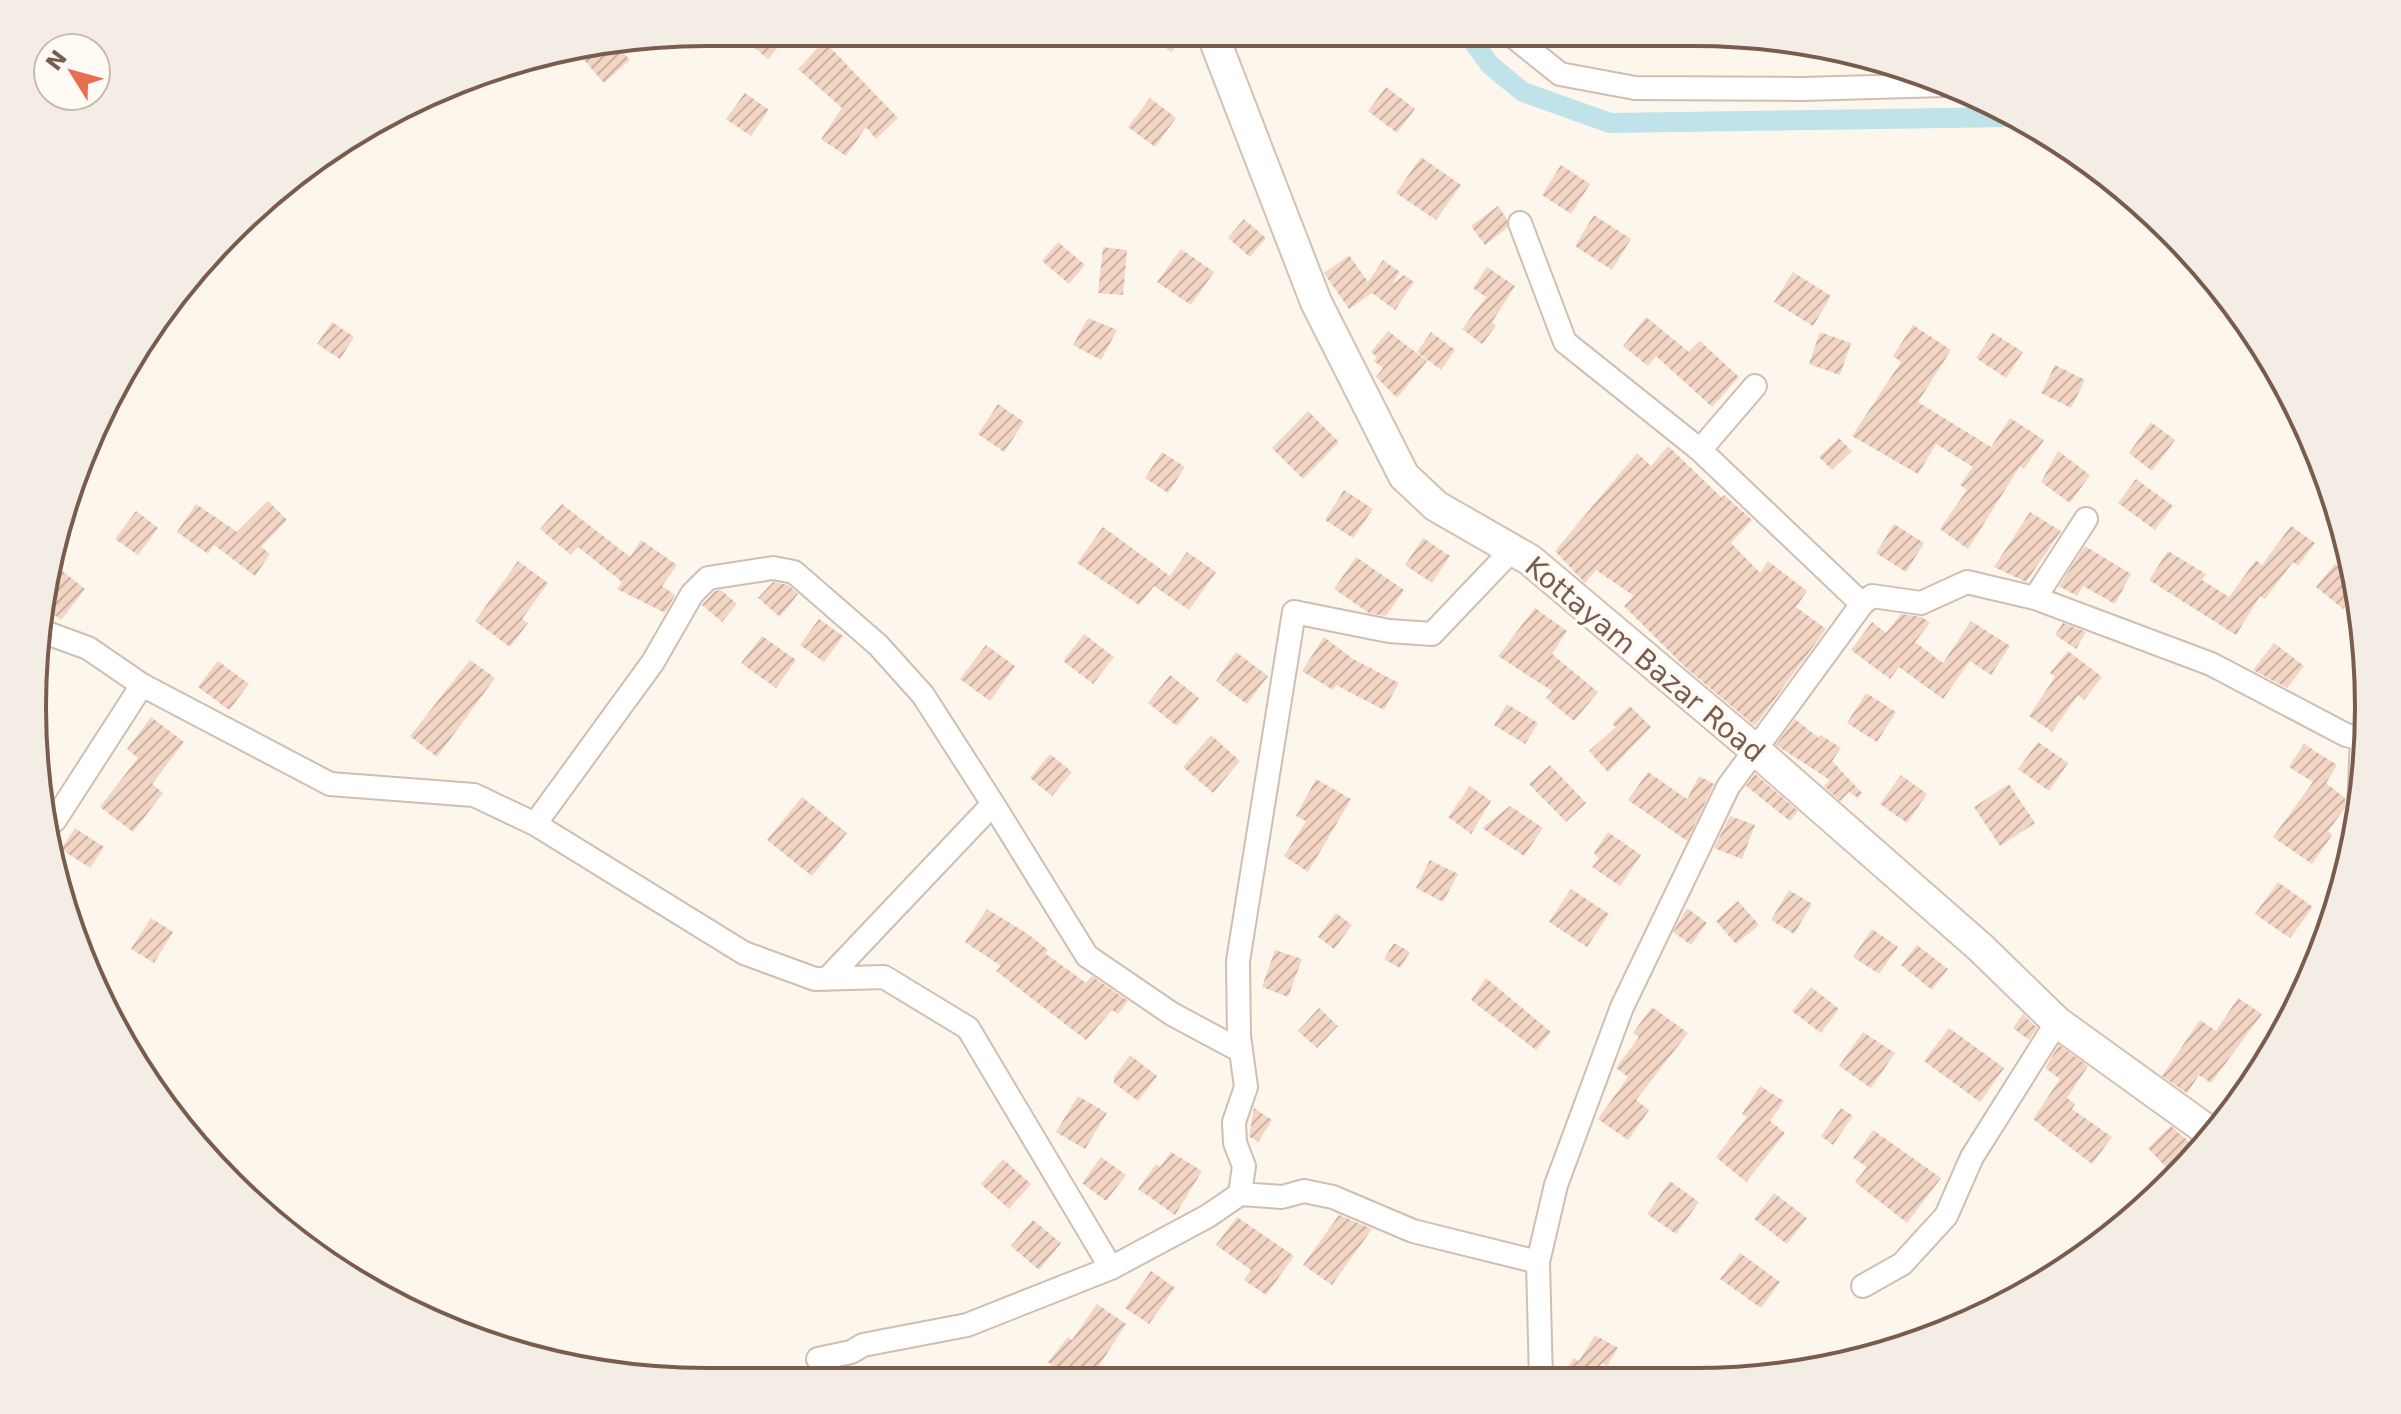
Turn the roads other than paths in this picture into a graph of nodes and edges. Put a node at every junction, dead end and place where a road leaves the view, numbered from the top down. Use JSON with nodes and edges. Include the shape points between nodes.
{"nodes":[{"id":1,"x":1217,"y":46,"type":"edge"},
{"id":2,"x":1525,"y":46,"type":"edge"},
{"id":3,"x":1919,"y":86,"type":"edge"},
{"id":4,"x":1520,"y":223,"type":"dead end"},
{"id":5,"x":1755,"y":386,"type":"dead end"},
{"id":6,"x":1700,"y":450,"type":"junction"},
{"id":7,"x":2086,"y":519,"type":"dead end"},
{"id":8,"x":1512,"y":550,"type":"junction"},
{"id":9,"x":2035,"y":598,"type":"junction"},
{"id":10,"x":1862,"y":604,"type":"junction"},
{"id":11,"x":50,"y":634,"type":"edge"},
{"id":12,"x":142,"y":685,"type":"junction"},
{"id":13,"x":2354,"y":735,"type":"edge"},
{"id":14,"x":1753,"y":748,"type":"junction"},
{"id":15,"x":993,"y":804,"type":"junction"},
{"id":16,"x":56,"y":818,"type":"edge"},
{"id":17,"x":535,"y":824,"type":"junction"},
{"id":18,"x":827,"y":979,"type":"junction"},
{"id":19,"x":2057,"y":1022,"type":"junction"},
{"id":20,"x":1241,"y":1051,"type":"junction"},
{"id":21,"x":2203,"y":1127,"type":"edge"},
{"id":22,"x":1240,"y":1194,"type":"junction"},
{"id":23,"x":1538,"y":1262,"type":"junction"},
{"id":24,"x":1111,"y":1268,"type":"junction"},
{"id":25,"x":1863,"y":1286,"type":"dead end"},
{"id":26,"x":818,"y":1359,"type":"dead end"},
{"id":27,"x":1541,"y":1368,"type":"edge"}],
"edges":[{"from":1,"to":8,"type":"main road","name":"Kottayam Bazar Road","via":[[1316,302],[1404,476],[1436,506]]},
{"from":2,"to":3,"type":"street","via":[[1560,74],[1635,88]]},
{"from":4,"to":6,"type":"street","via":[[1565,342]]},
{"from":5,"to":6,"type":"street"},
{"from":6,"to":10,"type":"street"},
{"from":7,"to":9,"type":"street"},
{"from":8,"to":14,"type":"main road","name":"Kottayam Bazar Road"},
{"from":8,"to":20,"type":"street","via":[[1432,634],[1294,612],[1238,961]]},
{"from":9,"to":10,"type":"street","via":[[1967,582],[1921,603],[1872,596]]},
{"from":9,"to":13,"type":"street","via":[[2211,664],[2346,735]]},
{"from":10,"to":14,"type":"street"},
{"from":11,"to":12,"type":"street","via":[[88,648]]},
{"from":12,"to":16,"type":"street"},
{"from":12,"to":17,"type":"street","via":[[330,784],[474,795]]},
{"from":14,"to":19,"type":"main road","name":"Kottayam Bazar Road","via":[[1981,948]]},
{"from":14,"to":23,"type":"street","via":[[1728,787],[1622,1007],[1556,1185]]},
{"from":15,"to":17,"type":"street","via":[[923,695],[878,645],[794,572],[773,568],[708,578],[692,594],[653,662]]},
{"from":15,"to":18,"type":"street"},
{"from":15,"to":20,"type":"street","via":[[1087,956],[1172,1014]]},
{"from":17,"to":18,"type":"street","via":[[744,953]]},
{"from":18,"to":24,"type":"street","via":[[884,977],[968,1028]]},
{"from":19,"to":21,"type":"main road","name":"Kottayam Bazar Road"},
{"from":19,"to":25,"type":"street","via":[[1972,1157],[1946,1216],[1902,1264]]},
{"from":20,"to":22,"type":"street","via":[[1246,1087],[1234,1122],[1244,1166]]},
{"from":22,"to":23,"type":"street","via":[[1282,1197],[1304,1191],[1333,1197],[1413,1231]]},
{"from":22,"to":24,"type":"street"},
{"from":23,"to":27,"type":"street"},
{"from":24,"to":26,"type":"street","via":[[967,1325]]}]}
